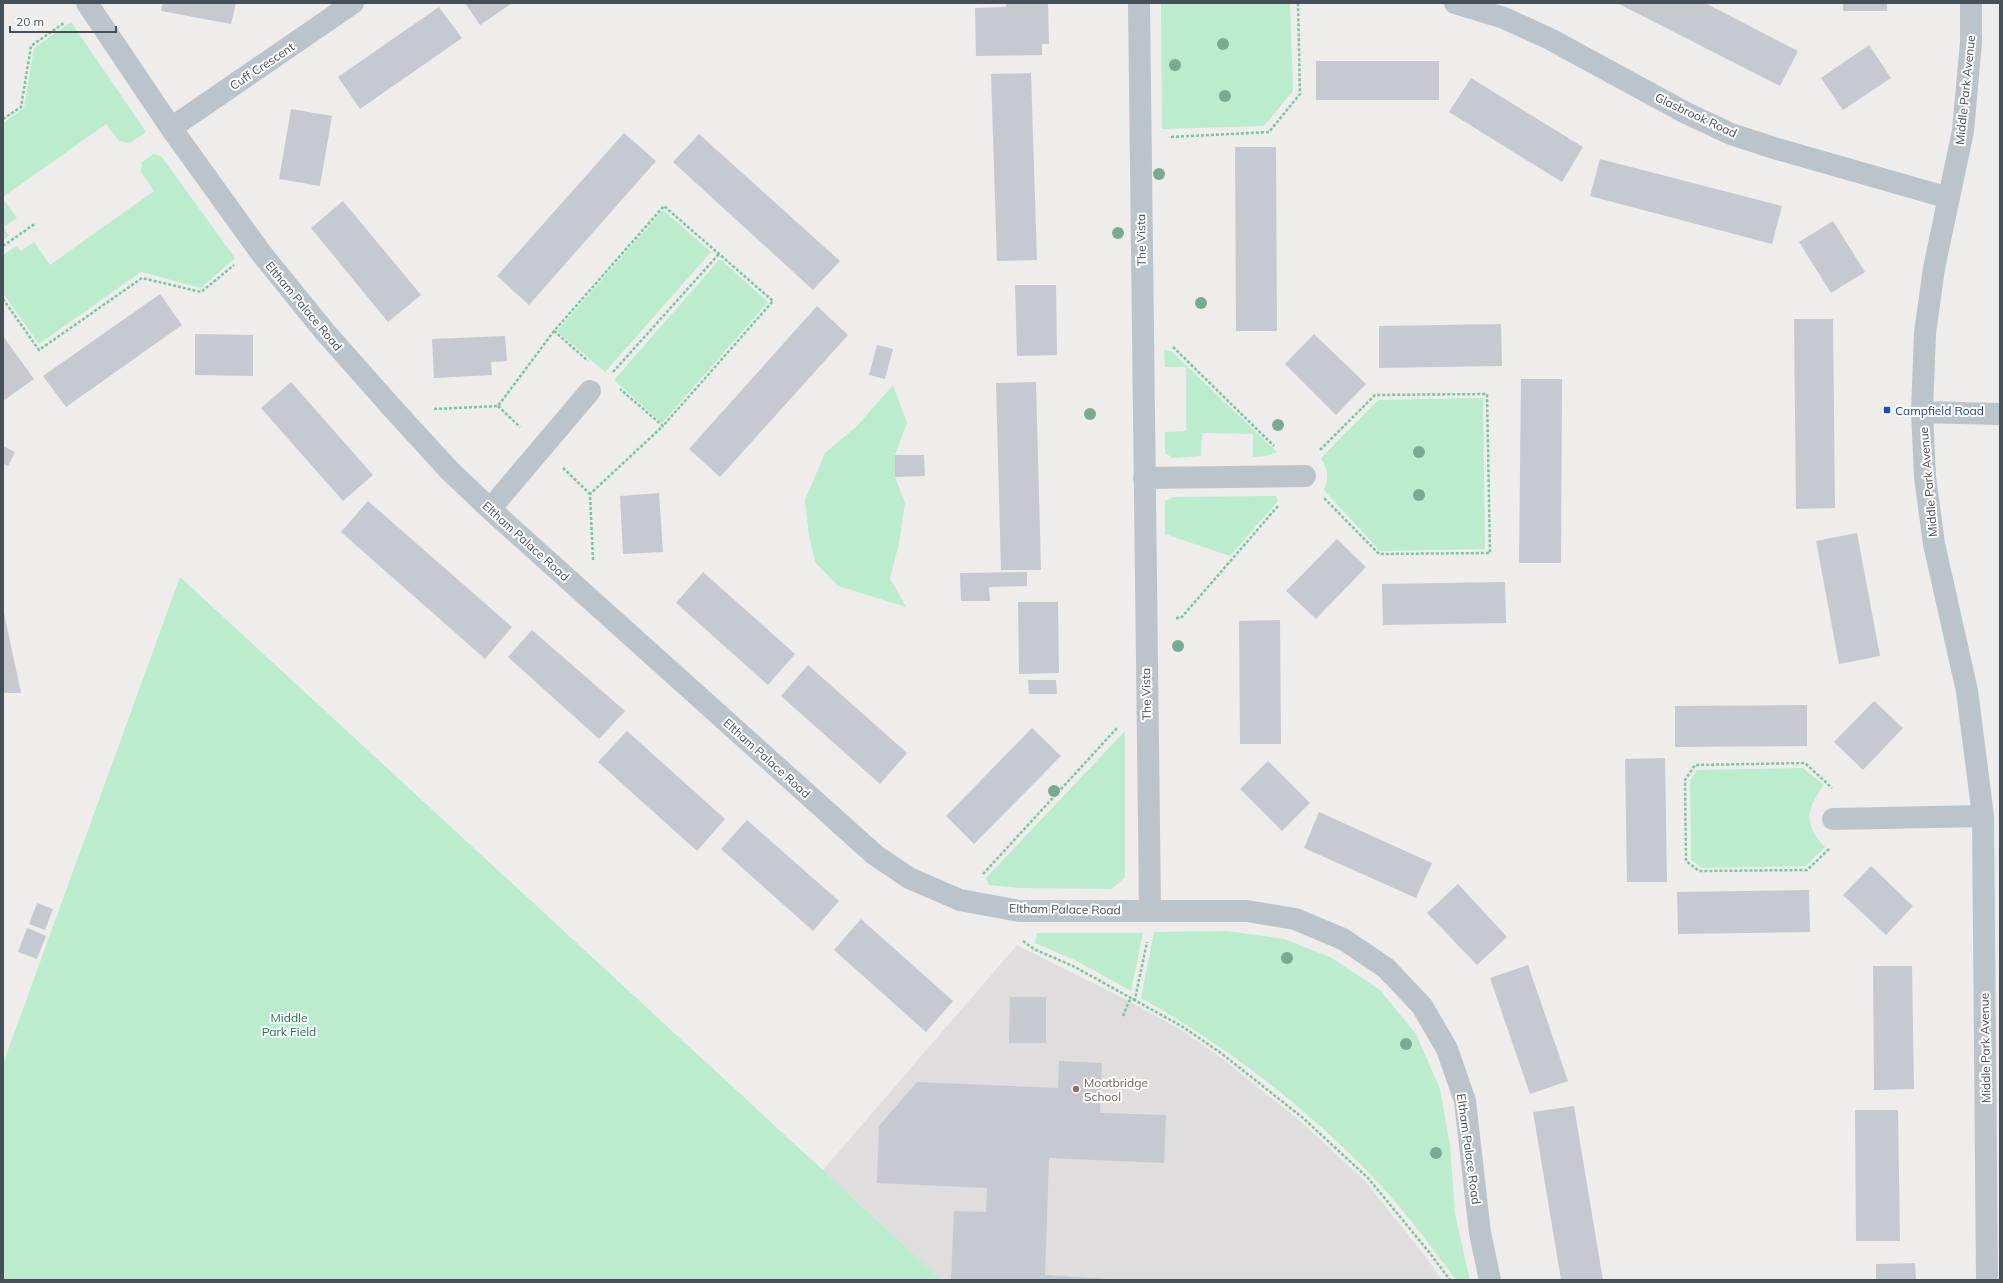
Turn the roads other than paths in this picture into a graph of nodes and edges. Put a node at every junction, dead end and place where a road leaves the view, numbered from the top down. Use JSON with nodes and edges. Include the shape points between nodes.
{"nodes":[{"id":1,"x":353,"y":3,"type":"edge"},
{"id":2,"x":1139,"y":3,"type":"edge"},
{"id":3,"x":1455,"y":3,"type":"edge"},
{"id":4,"x":1971,"y":3,"type":"edge"},
{"id":5,"x":88,"y":4,"type":"edge"},
{"id":6,"x":171,"y":128,"type":"junction"},
{"id":7,"x":1949,"y":198,"type":"junction"},
{"id":8,"x":590,"y":391,"type":"dead end"},
{"id":9,"x":1922,"y":412,"type":"junction"},
{"id":10,"x":2000,"y":414,"type":"edge"},
{"id":11,"x":1305,"y":476,"type":"road end"},
{"id":12,"x":1144,"y":478,"type":"junction"},
{"id":13,"x":490,"y":509,"type":"junction"},
{"id":14,"x":1983,"y":816,"type":"junction"},
{"id":15,"x":1833,"y":819,"type":"dead end"},
{"id":16,"x":1150,"y":909,"type":"junction"},
{"id":17,"x":1993,"y":1175,"type":"edge"},
{"id":18,"x":1490,"y":1280,"type":"edge"},
{"id":19,"x":1987,"y":1280,"type":"edge"}],
"edges":[{"from":1,"to":6,"type":"street","name":"Cuff Crescent"},
{"from":2,"to":12,"type":"street","name":"The Vista"},
{"from":3,"to":7,"type":"street","name":"Glasbrook Road","via":[[1504,18],[1550,39],[1686,113],[1731,134]]},
{"from":4,"to":7,"type":"street","name":"Middle Park Avenue","via":[[1971,42],[1963,131]]},
{"from":5,"to":6,"type":"street","name":"Eltham Palace Road"},
{"from":6,"to":13,"type":"street","name":"Eltham Palace Road","via":[[261,253],[325,332],[450,471]]},
{"from":7,"to":9,"type":"street","name":"Middle Park Avenue","via":[[1934,268],[1926,326]]},
{"from":8,"to":13,"type":"street"},
{"from":9,"to":10,"type":"street"},
{"from":9,"to":14,"type":"street","name":"Middle Park Avenue","via":[[1925,477],[1934,544],[1967,692]]},
{"from":11,"to":12,"type":"street"},
{"from":12,"to":16,"type":"street","name":"The Vista"},
{"from":13,"to":16,"type":"street","name":"Eltham Palace Road","via":[[875,855],[909,878],[973,904],[1019,911]]},
{"from":14,"to":15,"type":"street"},
{"from":14,"to":17,"type":"street","name":"Middle Park Avenue"},
{"from":16,"to":18,"type":"street","name":"Eltham Palace Road","via":[[1247,910],[1295,919],[1343,939],[1386,968],[1422,1006],[1447,1049],[1465,1101],[1480,1233]]},
{"from":17,"to":19,"type":"street","name":"Middle Park Avenue"}]}
